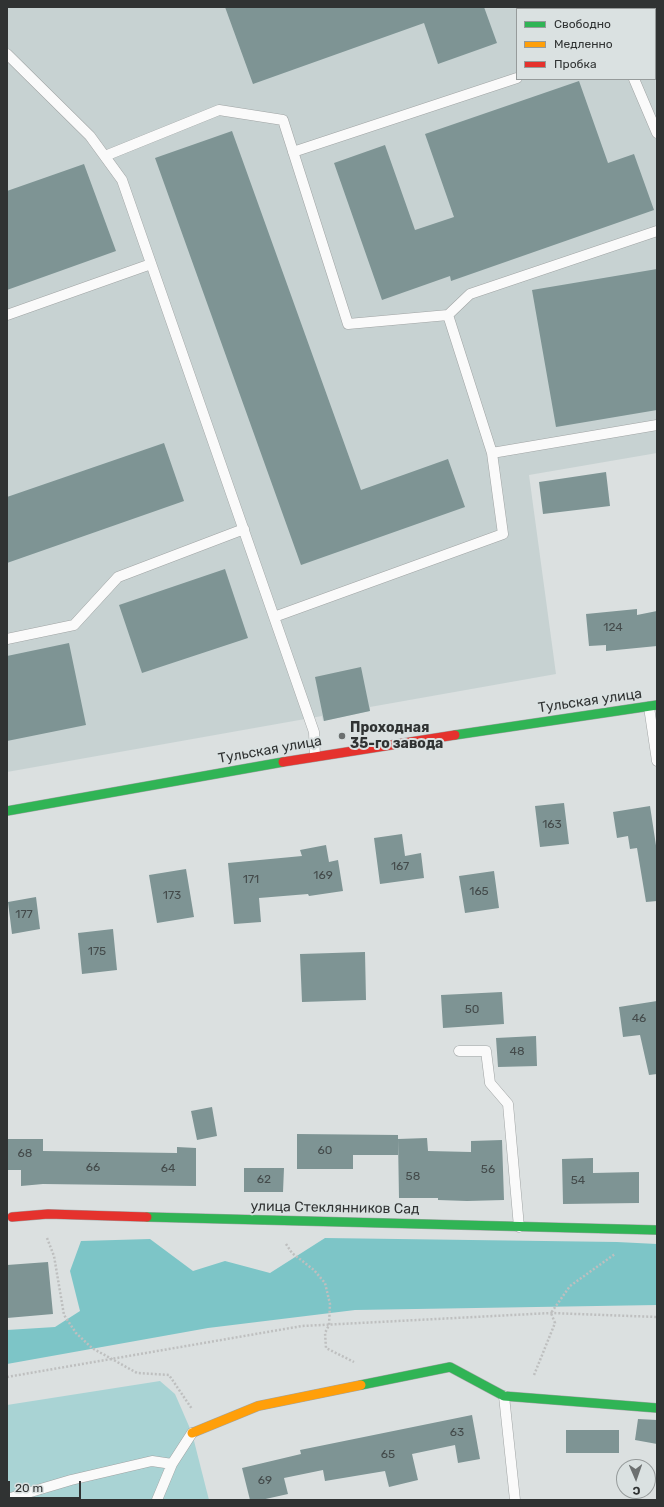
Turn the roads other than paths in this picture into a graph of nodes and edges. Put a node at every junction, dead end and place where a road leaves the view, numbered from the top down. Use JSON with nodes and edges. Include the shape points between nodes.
{"nodes":[{"id":1,"x":7,"y":54,"type":"edge"},
{"id":2,"x":516,"y":78,"type":"edge"},
{"id":3,"x":634,"y":80,"type":"edge"},
{"id":4,"x":657,"y":133,"type":"edge"},
{"id":5,"x":293,"y":152,"type":"junction"},
{"id":6,"x":105,"y":156,"type":"junction"},
{"id":7,"x":657,"y":231,"type":"edge"},
{"id":8,"x":151,"y":264,"type":"junction"},
{"id":9,"x":7,"y":315,"type":"edge"},
{"id":10,"x":448,"y":315,"type":"junction"},
{"id":11,"x":657,"y":425,"type":"edge"},
{"id":12,"x":492,"y":453,"type":"junction"},
{"id":13,"x":244,"y":529,"type":"junction"},
{"id":14,"x":274,"y":617,"type":"junction"},
{"id":15,"x":7,"y":639,"type":"edge"},
{"id":16,"x":653,"y":706,"type":"edge"},
{"id":17,"x":315,"y":756,"type":"junction"},
{"id":18,"x":657,"y":762,"type":"edge"},
{"id":19,"x":7,"y":811,"type":"edge"},
{"id":20,"x":459,"y":1051,"type":"dead end"},
{"id":21,"x":12,"y":1217,"type":"joint"},
{"id":22,"x":519,"y":1227,"type":"junction"},
{"id":23,"x":7,"y":1228,"type":"edge"},
{"id":24,"x":657,"y":1230,"type":"edge"},
{"id":25,"x":504,"y":1396,"type":"junction"},
{"id":26,"x":657,"y":1408,"type":"edge"},
{"id":27,"x":192,"y":1433,"type":"joint"},
{"id":28,"x":172,"y":1464,"type":"junction"},
{"id":29,"x":7,"y":1499,"type":"edge"},
{"id":30,"x":157,"y":1500,"type":"edge"},
{"id":31,"x":515,"y":1500,"type":"edge"}],
"edges":[{"from":1,"to":6,"type":"lane","via":[[90,136]]},
{"from":2,"to":5,"type":"lane"},
{"from":3,"to":4,"type":"lane"},
{"from":5,"to":6,"type":"lane","via":[[283,120],[219,110]]},
{"from":5,"to":10,"type":"lane","via":[[348,324]]},
{"from":6,"to":8,"type":"lane","via":[[122,180]]},
{"from":7,"to":10,"type":"lane","via":[[470,294]]},
{"from":8,"to":9,"type":"lane"},
{"from":8,"to":13,"type":"lane"},
{"from":10,"to":12,"type":"lane"},
{"from":11,"to":12,"type":"lane"},
{"from":12,"to":14,"type":"lane","via":[[502,534]]},
{"from":13,"to":14,"type":"lane"},
{"from":13,"to":15,"type":"lane","via":[[118,577],[74,625]]},
{"from":14,"to":17,"type":"lane","via":[[314,732]]},
{"from":16,"to":17,"type":"street","name":"Тульская улица"},
{"from":16,"to":18,"type":"lane"},
{"from":17,"to":19,"type":"street","name":"Тульская улица"},
{"from":20,"to":22,"type":"lane","via":[[486,1051],[490,1084],[508,1104]]},
{"from":21,"to":22,"type":"street","name":"улица Стеклянников Сад","via":[[48,1214]]},
{"from":21,"to":23,"type":"lane"},
{"from":22,"to":24,"type":"street","name":"улица Стеклянников Сад"},
{"from":25,"to":26,"type":"street"},
{"from":25,"to":27,"type":"street","via":[[450,1367],[258,1406]]},
{"from":25,"to":31,"type":"lane"},
{"from":27,"to":28,"type":"lane"},
{"from":28,"to":29,"type":"lane","via":[[152,1461],[71,1480]]},
{"from":28,"to":30,"type":"lane"}]}
